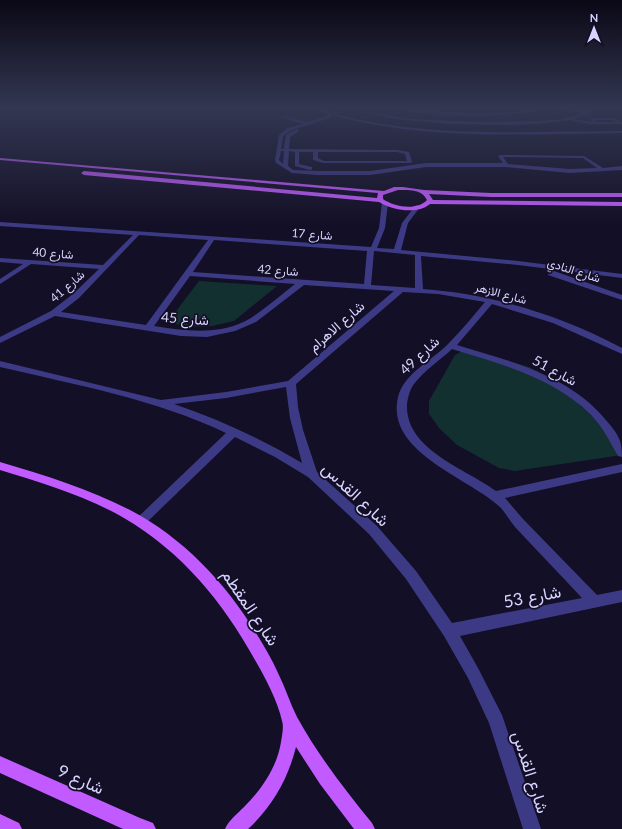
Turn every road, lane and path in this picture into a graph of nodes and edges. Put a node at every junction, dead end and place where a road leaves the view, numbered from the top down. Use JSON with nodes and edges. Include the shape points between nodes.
{"nodes":[{"id":1,"x":279,"y":150,"type":"joint"},
{"id":2,"x":286,"y":150,"type":"junction"},
{"id":3,"x":297,"y":150,"type":"junction"},
{"id":4,"x":316,"y":150,"type":"junction"},
{"id":5,"x":0,"y":159,"type":"edge"},
{"id":6,"x":397,"y":162,"type":"junction"},
{"id":7,"x":410,"y":162,"type":"junction"},
{"id":8,"x":0,"y":164,"type":"edge"},
{"id":9,"x":426,"y":165,"type":"junction"},
{"id":10,"x":506,"y":165,"type":"junction"},
{"id":11,"x":285,"y":167,"type":"junction"},
{"id":12,"x":622,"y":168,"type":"edge"},
{"id":13,"x":602,"y":169,"type":"junction"},
{"id":14,"x":60,"y":171,"type":"dead end"},
{"id":15,"x":75,"y":172,"type":"dead end"},
{"id":16,"x":382,"y":192,"type":"junction"},
{"id":17,"x":422,"y":192,"type":"junction"},
{"id":18,"x":622,"y":195,"type":"edge"},
{"id":19,"x":382,"y":201,"type":"junction"},
{"id":20,"x":429,"y":202,"type":"junction"},
{"id":21,"x":622,"y":204,"type":"edge"},
{"id":22,"x":417,"y":207,"type":"junction"},
{"id":23,"x":0,"y":224,"type":"edge"},
{"id":24,"x":137,"y":234,"type":"junction"},
{"id":25,"x":212,"y":239,"type":"junction"},
{"id":26,"x":372,"y":249,"type":"junction"},
{"id":27,"x":397,"y":251,"type":"junction"},
{"id":28,"x":418,"y":254,"type":"junction"},
{"id":29,"x":0,"y":260,"type":"edge"},
{"id":30,"x":30,"y":262,"type":"junction"},
{"id":31,"x":518,"y":264,"type":"junction"},
{"id":32,"x":104,"y":268,"type":"junction"},
{"id":33,"x":188,"y":274,"type":"junction"},
{"id":34,"x":622,"y":276,"type":"edge"},
{"id":35,"x":0,"y":282,"type":"edge"},
{"id":36,"x":301,"y":283,"type":"junction"},
{"id":37,"x":367,"y":287,"type":"junction"},
{"id":38,"x":400,"y":290,"type":"junction"},
{"id":39,"x":419,"y":291,"type":"junction"},
{"id":40,"x":622,"y":298,"type":"edge"},
{"id":41,"x":491,"y":301,"type":"junction"},
{"id":42,"x":54,"y":313,"type":"junction"},
{"id":43,"x":148,"y":328,"type":"junction"},
{"id":44,"x":0,"y":340,"type":"edge"},
{"id":45,"x":451,"y":346,"type":"junction"},
{"id":46,"x":622,"y":351,"type":"edge"},
{"id":47,"x":0,"y":364,"type":"edge"},
{"id":48,"x":291,"y":383,"type":"junction"},
{"id":49,"x":161,"y":403,"type":"junction"},
{"id":50,"x":234,"y":432,"type":"junction"},
{"id":51,"x":622,"y":453,"type":"edge"},
{"id":52,"x":0,"y":466,"type":"edge"},
{"id":53,"x":622,"y":468,"type":"edge"},
{"id":54,"x":312,"y":474,"type":"junction"},
{"id":55,"x":495,"y":496,"type":"junction"},
{"id":56,"x":140,"y":522,"type":"junction"},
{"id":57,"x":622,"y":596,"type":"edge"},
{"id":58,"x":595,"y":602,"type":"junction"},
{"id":59,"x":449,"y":631,"type":"junction"},
{"id":60,"x":291,"y":722,"type":"junction"},
{"id":61,"x":0,"y":764,"type":"edge"},
{"id":62,"x":0,"y":824,"type":"edge"},
{"id":63,"x":13,"y":829,"type":"edge"},
{"id":64,"x":147,"y":829,"type":"edge"},
{"id":65,"x":234,"y":829,"type":"edge"},
{"id":66,"x":366,"y":829,"type":"edge"},
{"id":67,"x":532,"y":829,"type":"edge"}],
"edges":[{"from":1,"to":2,"type":"street"},
{"from":1,"to":11,"type":"street","via":[[278,163]]},
{"from":2,"to":3,"type":"street"},
{"from":2,"to":11,"type":"street"},
{"from":3,"to":4,"type":"street"},
{"from":3,"to":6,"type":"street","via":[[297,165],[308,168],[357,168]]},
{"from":4,"to":6,"type":"street","via":[[315,159],[323,162]]},
{"from":4,"to":7,"type":"street","via":[[402,151],[407,153]]},
{"from":5,"to":16,"type":"main road"},
{"from":6,"to":7,"type":"street"},
{"from":7,"to":9,"type":"street"},
{"from":8,"to":14,"type":"main road"},
{"from":9,"to":10,"type":"street"},
{"from":9,"to":11,"type":"street","via":[[360,174],[305,173]]},
{"from":10,"to":13,"type":"street","via":[[556,170]]},
{"from":10,"to":13,"type":"street","via":[[500,156],[584,157]]},
{"from":12,"to":13,"type":"street"},
{"from":15,"to":19,"type":"main road"},
{"from":16,"to":17,"type":"main road","via":[[403,188]]},
{"from":16,"to":19,"type":"main road","via":[[379,196]]},
{"from":17,"to":18,"type":"main road"},
{"from":17,"to":20,"type":"main road","via":[[429,197]]},
{"from":19,"to":22,"type":"main road","via":[[400,207]]},
{"from":19,"to":26,"type":"street","via":[[382,228]]},
{"from":20,"to":21,"type":"main road"},
{"from":20,"to":22,"type":"main road"},
{"from":22,"to":27,"type":"street","via":[[405,223]]},
{"from":23,"to":24,"type":"street","name":"شارع 17"},
{"from":24,"to":25,"type":"street","name":"شارع 17"},
{"from":24,"to":32,"type":"street","name":"شارع 41"},
{"from":25,"to":26,"type":"street","name":"شارع 17"},
{"from":25,"to":33,"type":"street"},
{"from":26,"to":27,"type":"street","name":"شارع 17"},
{"from":26,"to":37,"type":"street"},
{"from":27,"to":28,"type":"street","name":"شارع 17"},
{"from":28,"to":31,"type":"street","name":"شارع 17"},
{"from":28,"to":39,"type":"street"},
{"from":29,"to":30,"type":"street","name":"شارع 40"},
{"from":30,"to":32,"type":"street","name":"شارع 40"},
{"from":30,"to":35,"type":"street"},
{"from":31,"to":34,"type":"street","name":"شارع 17"},
{"from":31,"to":40,"type":"street","name":"شارع النادي","via":[[567,277]]},
{"from":32,"to":42,"type":"street","name":"شارع 41","via":[[76,296]]},
{"from":33,"to":36,"type":"street","name":"شارع 42"},
{"from":33,"to":43,"type":"street"},
{"from":36,"to":37,"type":"street","name":"شارع 42"},
{"from":36,"to":43,"type":"street","name":"شارع 45","via":[[253,320],[232,329],[193,334]]},
{"from":37,"to":38,"type":"street","name":"شارع الازهر"},
{"from":38,"to":39,"type":"street","name":"شارع الازهر"},
{"from":38,"to":48,"type":"street","name":"شارع الاهرام"},
{"from":39,"to":41,"type":"street","name":"شارع الازهر","via":[[456,294]]},
{"from":41,"to":45,"type":"street","name":"شارع 49"},
{"from":41,"to":46,"type":"street","name":"شارع الازهر","via":[[568,326],[604,340]]},
{"from":42,"to":43,"type":"street","name":"شارع 45"},
{"from":42,"to":44,"type":"street","name":"شارع 41"},
{"from":45,"to":51,"type":"street","name":"شارع 51","via":[[534,373],[568,392],[598,417]]},
{"from":45,"to":55,"type":"street","name":"شارع 49","via":[[410,382],[403,396],[402,413],[408,430],[421,447],[440,463]]},
{"from":47,"to":49,"type":"street","name":"شارع القدس"},
{"from":48,"to":49,"type":"street"},
{"from":48,"to":54,"type":"street","via":[[292,405],[298,434]]},
{"from":49,"to":50,"type":"street","name":"شارع القدس"},
{"from":50,"to":54,"type":"street","name":"شارع القدس"},
{"from":50,"to":56,"type":"street"},
{"from":52,"to":56,"type":"main road","name":"شارع المقطم","via":[[41,478],[99,501]]},
{"from":53,"to":55,"type":"street"},
{"from":54,"to":59,"type":"street","name":"شارع القدس","via":[[373,530],[411,575]]},
{"from":55,"to":58,"type":"street","name":"شارع 49"},
{"from":56,"to":60,"type":"main road","name":"شارع المقطم","via":[[180,551],[205,575],[228,604],[251,637],[272,676]]},
{"from":57,"to":58,"type":"street","name":"شارع 53"},
{"from":58,"to":59,"type":"street","name":"شارع 53"},
{"from":59,"to":67,"type":"street","name":"شارع القدس","via":[[496,721]]},
{"from":60,"to":65,"type":"main road","name":"شارع المقطم","via":[[288,748],[278,776],[262,801]]},
{"from":60,"to":66,"type":"main road","name":"شارع المقطم","via":[[336,793]]},
{"from":61,"to":64,"type":"main road","name":"شارع 9"},
{"from":62,"to":63,"type":"main road"}]}
